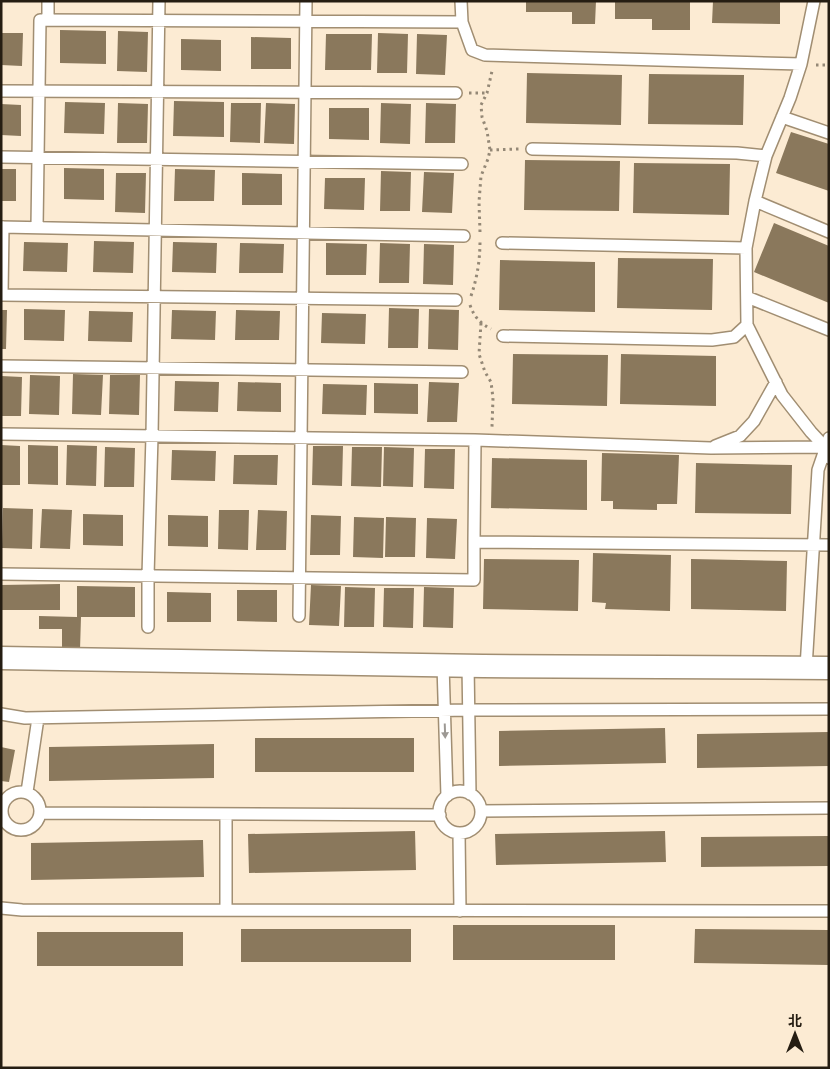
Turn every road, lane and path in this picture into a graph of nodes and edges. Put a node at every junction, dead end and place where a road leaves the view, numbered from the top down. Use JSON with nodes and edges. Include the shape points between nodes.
{"nodes":[{"id":1,"x":48,"y":1,"type":"edge"},
{"id":2,"x":159,"y":1,"type":"edge"},
{"id":3,"x":306,"y":1,"type":"edge"},
{"id":4,"x":461,"y":1,"type":"edge"},
{"id":5,"x":814,"y":1,"type":"edge"},
{"id":6,"x":48,"y":20,"type":"junction"},
{"id":7,"x":159,"y":21,"type":"junction"},
{"id":8,"x":306,"y":21,"type":"junction"},
{"id":9,"x":462,"y":22,"type":"junction"},
{"id":10,"x":494,"y":55,"type":"junction"},
{"id":11,"x":801,"y":64,"type":"junction"},
{"id":12,"x":1,"y":91,"type":"edge"},
{"id":13,"x":39,"y":92,"type":"junction"},
{"id":14,"x":158,"y":92,"type":"junction"},
{"id":15,"x":305,"y":92,"type":"junction"},
{"id":16,"x":456,"y":93,"type":"dead end"},
{"id":17,"x":782,"y":117,"type":"junction"},
{"id":18,"x":829,"y":133,"type":"edge"},
{"id":19,"x":532,"y":149,"type":"joint"},
{"id":20,"x":490,"y":150,"type":"junction"},
{"id":21,"x":766,"y":156,"type":"junction"},
{"id":22,"x":1,"y":157,"type":"edge"},
{"id":23,"x":38,"y":158,"type":"junction"},
{"id":24,"x":157,"y":159,"type":"junction"},
{"id":25,"x":304,"y":161,"type":"junction"},
{"id":26,"x":462,"y":164,"type":"dead end"},
{"id":27,"x":755,"y":201,"type":"junction"},
{"id":28,"x":2,"y":227,"type":"edge"},
{"id":29,"x":37,"y":227,"type":"junction"},
{"id":30,"x":156,"y":230,"type":"junction"},
{"id":31,"x":303,"y":232,"type":"junction"},
{"id":32,"x":829,"y":232,"type":"edge"},
{"id":33,"x":464,"y":236,"type":"dead end"},
{"id":34,"x":502,"y":243,"type":"dead end"},
{"id":35,"x":746,"y":248,"type":"junction"},
{"id":36,"x":1,"y":295,"type":"edge"},
{"id":37,"x":154,"y":297,"type":"junction"},
{"id":38,"x":747,"y":297,"type":"junction"},
{"id":39,"x":302,"y":298,"type":"junction"},
{"id":40,"x":456,"y":300,"type":"dead end"},
{"id":41,"x":481,"y":323,"type":"junction"},
{"id":42,"x":747,"y":325,"type":"junction"},
{"id":43,"x":829,"y":330,"type":"edge"},
{"id":44,"x":503,"y":336,"type":"joint"},
{"id":45,"x":1,"y":366,"type":"edge"},
{"id":46,"x":153,"y":368,"type":"junction"},
{"id":47,"x":301,"y":370,"type":"junction"},
{"id":48,"x":462,"y":372,"type":"dead end"},
{"id":49,"x":776,"y":382,"type":"junction"},
{"id":50,"x":1,"y":434,"type":"edge"},
{"id":51,"x":152,"y":436,"type":"junction"},
{"id":52,"x":300,"y":438,"type":"junction"},
{"id":53,"x":475,"y":440,"type":"junction"},
{"id":54,"x":492,"y":441,"type":"junction"},
{"id":55,"x":711,"y":448,"type":"junction"},
{"id":56,"x":828,"y":448,"type":"edge"},
{"id":57,"x":474,"y":542,"type":"junction"},
{"id":58,"x":814,"y":545,"type":"junction"},
{"id":59,"x":829,"y":545,"type":"edge"},
{"id":60,"x":1,"y":574,"type":"edge"},
{"id":61,"x":148,"y":576,"type":"junction"},
{"id":62,"x":298,"y":577,"type":"junction"},
{"id":63,"x":299,"y":616,"type":"dead end"},
{"id":64,"x":148,"y":627,"type":"dead end"},
{"id":65,"x":1,"y":658,"type":"edge"},
{"id":66,"x":443,"y":665,"type":"junction"},
{"id":67,"x":468,"y":665,"type":"junction"},
{"id":68,"x":806,"y":668,"type":"junction"},
{"id":69,"x":829,"y":668,"type":"edge"},
{"id":70,"x":829,"y":709,"type":"edge"},
{"id":71,"x":444,"y":710,"type":"junction"},
{"id":72,"x":469,"y":710,"type":"junction"},
{"id":73,"x":1,"y":714,"type":"edge"},
{"id":74,"x":38,"y":718,"type":"junction"},
{"id":75,"x":27,"y":792,"type":"junction"},
{"id":76,"x":470,"y":794,"type":"junction"},
{"id":77,"x":5,"y":796,"type":"edge"},
{"id":78,"x":447,"y":796,"type":"junction"},
{"id":79,"x":829,"y":808,"type":"edge"},
{"id":80,"x":481,"y":811,"type":"junction"},
{"id":81,"x":41,"y":813,"type":"junction"},
{"id":82,"x":226,"y":814,"type":"junction"},
{"id":83,"x":440,"y":815,"type":"junction"},
{"id":84,"x":4,"y":825,"type":"edge"},
{"id":85,"x":459,"y":833,"type":"junction"},
{"id":86,"x":1,"y":908,"type":"edge"},
{"id":87,"x":226,"y":910,"type":"junction"},
{"id":88,"x":460,"y":911,"type":"junction"},
{"id":89,"x":829,"y":911,"type":"edge"}],
"edges":[{"from":1,"to":6,"type":"lane"},
{"from":2,"to":7,"type":"lane"},
{"from":3,"to":8,"type":"lane"},
{"from":4,"to":9,"type":"lane"},
{"from":5,"to":11,"type":"lane"},
{"from":6,"to":7,"type":"lane"},
{"from":6,"to":13,"type":"lane","via":[[40,20]]},
{"from":7,"to":8,"type":"lane"},
{"from":7,"to":14,"type":"lane"},
{"from":8,"to":9,"type":"lane"},
{"from":8,"to":15,"type":"lane"},
{"from":9,"to":10,"type":"lane","via":[[472,50]]},
{"from":10,"to":11,"type":"lane"},
{"from":10,"to":20,"type":"path","via":[[487,93],[481,105]]},
{"from":11,"to":17,"type":"lane"},
{"from":12,"to":13,"type":"lane"},
{"from":13,"to":14,"type":"lane"},
{"from":13,"to":23,"type":"lane"},
{"from":14,"to":15,"type":"lane"},
{"from":14,"to":24,"type":"lane"},
{"from":15,"to":16,"type":"lane"},
{"from":15,"to":25,"type":"lane"},
{"from":17,"to":18,"type":"lane"},
{"from":17,"to":21,"type":"lane"},
{"from":19,"to":20,"type":"path"},
{"from":19,"to":21,"type":"lane"},
{"from":20,"to":41,"type":"path","via":[[481,176],[480,253],[470,297],[474,315]]},
{"from":21,"to":27,"type":"lane"},
{"from":22,"to":23,"type":"lane"},
{"from":23,"to":24,"type":"lane"},
{"from":23,"to":29,"type":"lane"},
{"from":24,"to":25,"type":"lane"},
{"from":24,"to":30,"type":"lane"},
{"from":25,"to":26,"type":"lane"},
{"from":25,"to":31,"type":"lane"},
{"from":27,"to":32,"type":"lane"},
{"from":27,"to":35,"type":"lane"},
{"from":28,"to":29,"type":"lane"},
{"from":28,"to":36,"type":"lane"},
{"from":29,"to":30,"type":"lane"},
{"from":30,"to":31,"type":"lane"},
{"from":30,"to":37,"type":"lane"},
{"from":31,"to":33,"type":"lane"},
{"from":31,"to":39,"type":"lane"},
{"from":34,"to":35,"type":"lane"},
{"from":35,"to":38,"type":"lane"},
{"from":36,"to":37,"type":"lane"},
{"from":37,"to":39,"type":"lane"},
{"from":37,"to":46,"type":"lane"},
{"from":38,"to":42,"type":"lane"},
{"from":38,"to":43,"type":"lane"},
{"from":39,"to":40,"type":"lane"},
{"from":39,"to":47,"type":"lane"},
{"from":41,"to":44,"type":"path"},
{"from":41,"to":54,"type":"path","via":[[478,354],[491,382]]},
{"from":42,"to":44,"type":"lane","via":[[734,337],[712,340]]},
{"from":42,"to":49,"type":"lane"},
{"from":45,"to":46,"type":"lane"},
{"from":46,"to":47,"type":"lane"},
{"from":46,"to":51,"type":"lane"},
{"from":47,"to":48,"type":"lane"},
{"from":47,"to":52,"type":"lane"},
{"from":49,"to":55,"type":"lane","via":[[754,421],[740,436]]},
{"from":49,"to":56,"type":"lane","via":[[782,395],[811,432]]},
{"from":50,"to":51,"type":"lane"},
{"from":51,"to":52,"type":"lane"},
{"from":51,"to":61,"type":"lane"},
{"from":52,"to":53,"type":"lane"},
{"from":52,"to":62,"type":"lane"},
{"from":53,"to":54,"type":"lane"},
{"from":53,"to":57,"type":"lane"},
{"from":54,"to":55,"type":"lane"},
{"from":55,"to":56,"type":"lane"},
{"from":56,"to":58,"type":"lane","via":[[818,470]]},
{"from":57,"to":58,"type":"lane"},
{"from":57,"to":62,"type":"lane","via":[[474,580]]},
{"from":58,"to":59,"type":"lane"},
{"from":58,"to":68,"type":"lane"},
{"from":60,"to":61,"type":"lane"},
{"from":61,"to":62,"type":"lane"},
{"from":61,"to":64,"type":"lane"},
{"from":62,"to":63,"type":"lane"},
{"from":65,"to":66,"type":"street"},
{"from":66,"to":67,"type":"street"},
{"from":66,"to":71,"type":"lane"},
{"from":67,"to":68,"type":"street"},
{"from":67,"to":72,"type":"lane"},
{"from":68,"to":69,"type":"street"},
{"from":70,"to":72,"type":"lane"},
{"from":71,"to":72,"type":"lane"},
{"from":71,"to":74,"type":"lane"},
{"from":71,"to":78,"type":"lane","one_way":true},
{"from":72,"to":76,"type":"lane"},
{"from":73,"to":74,"type":"lane"},
{"from":74,"to":75,"type":"lane"},
{"from":75,"to":77,"type":"lane"},
{"from":75,"to":81,"type":"lane","via":[[38,800]]},
{"from":76,"to":78,"type":"lane","via":[[458,792]]},
{"from":76,"to":80,"type":"lane","via":[[480,804]]},
{"from":77,"to":84,"type":"lane","via":[[2,808]]},
{"from":78,"to":83,"type":"lane","via":[[442,802]]},
{"from":79,"to":80,"type":"lane"},
{"from":80,"to":85,"type":"lane","via":[[472,829]]},
{"from":81,"to":82,"type":"lane"},
{"from":81,"to":84,"type":"lane","via":[[36,824],[25,830]]},
{"from":82,"to":83,"type":"lane"},
{"from":82,"to":87,"type":"lane"},
{"from":83,"to":85,"type":"lane","via":[[446,827]]},
{"from":85,"to":88,"type":"lane"},
{"from":86,"to":87,"type":"lane"},
{"from":87,"to":88,"type":"lane"},
{"from":88,"to":89,"type":"lane"}]}
